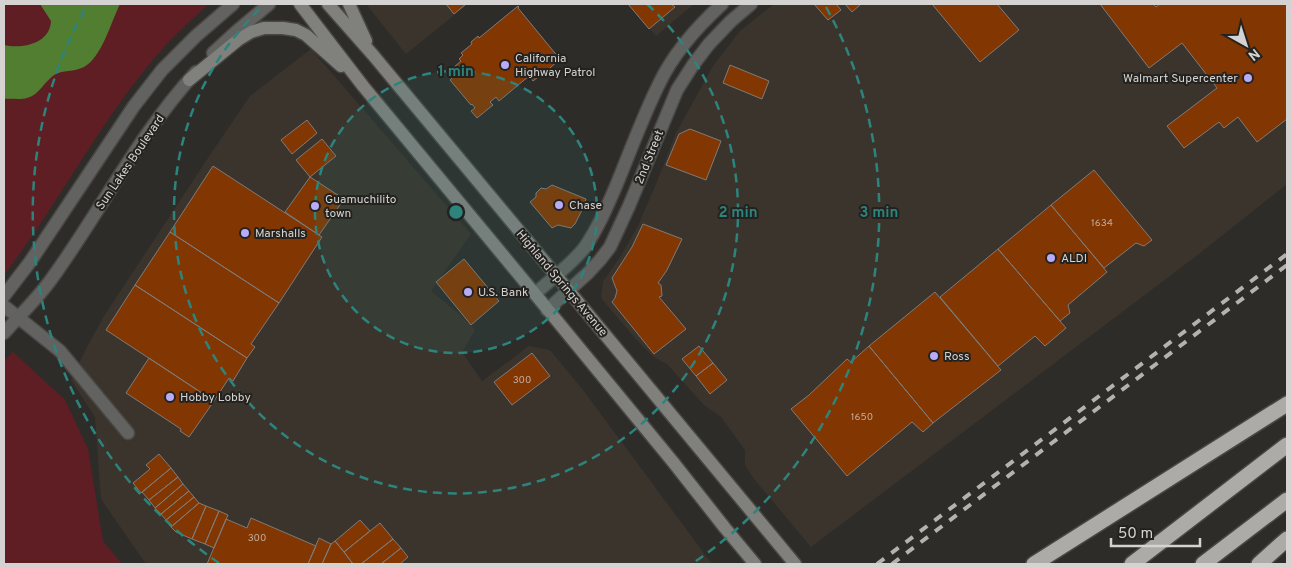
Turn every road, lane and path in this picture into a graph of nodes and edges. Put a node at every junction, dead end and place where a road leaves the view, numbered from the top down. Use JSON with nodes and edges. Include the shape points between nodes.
{"nodes":[{"id":1,"x":233,"y":4,"type":"edge"},
{"id":2,"x":269,"y":4,"type":"edge"},
{"id":3,"x":300,"y":4,"type":"edge"},
{"id":4,"x":328,"y":4,"type":"edge"},
{"id":5,"x":349,"y":4,"type":"edge"},
{"id":6,"x":722,"y":4,"type":"edge"},
{"id":7,"x":751,"y":4,"type":"edge"},
{"id":8,"x":373,"y":55,"type":"junction"},
{"id":9,"x":189,"y":80,"type":"junction"},
{"id":10,"x":363,"y":86,"type":"junction"},
{"id":11,"x":556,"y":275,"type":"junction"},
{"id":12,"x":568,"y":290,"type":"junction"},
{"id":13,"x":535,"y":294,"type":"junction"},
{"id":14,"x":4,"y":296,"type":"edge"},
{"id":15,"x":4,"y":306,"type":"edge"},
{"id":16,"x":547,"y":310,"type":"junction"},
{"id":17,"x":18,"y":317,"type":"junction"},
{"id":18,"x":4,"y":333,"type":"edge"},
{"id":19,"x":1287,"y":404,"type":"edge"},
{"id":20,"x":128,"y":432,"type":"dead end"},
{"id":21,"x":1287,"y":445,"type":"edge"},
{"id":22,"x":1287,"y":500,"type":"edge"},
{"id":23,"x":1287,"y":539,"type":"edge"},
{"id":24,"x":756,"y":564,"type":"edge"},
{"id":25,"x":795,"y":564,"type":"edge"},
{"id":26,"x":1034,"y":564,"type":"edge"},
{"id":27,"x":1132,"y":564,"type":"edge"},
{"id":28,"x":1203,"y":564,"type":"edge"},
{"id":29,"x":1259,"y":564,"type":"edge"}],
"edges":[{"from":1,"to":14,"type":"street","via":[[162,70]]},
{"from":2,"to":9,"type":"street","name":"Sun Lakes Boulevard","via":[[212,54]]},
{"from":3,"to":10,"type":"main road"},
{"from":4,"to":8,"type":"main road","name":"Highland Springs Avenue"},
{"from":5,"to":8,"type":"main road"},
{"from":6,"to":11,"type":"street","name":"2nd Street","via":[[690,37],[659,83],[598,225],[584,248]]},
{"from":7,"to":12,"type":"street","name":"2nd Street","via":[[709,44],[677,90],[610,247]]},
{"from":8,"to":11,"type":"main road","name":"Highland Springs Avenue"},
{"from":9,"to":10,"type":"main road","via":[[251,32],[283,28],[306,35]]},
{"from":9,"to":17,"type":"street","name":"Sun Lakes Boulevard","via":[[134,153],[48,284]]},
{"from":10,"to":13,"type":"main road"},
{"from":11,"to":12,"type":"main road","name":"Highland Springs Avenue"},
{"from":11,"to":13,"type":"street","name":"2nd Street"},
{"from":12,"to":16,"type":"street","name":"2nd Street"},
{"from":12,"to":25,"type":"main road","name":"Highland Springs Avenue"},
{"from":13,"to":16,"type":"main road"},
{"from":15,"to":17,"type":"street"},
{"from":16,"to":24,"type":"main road"},
{"from":17,"to":18,"type":"street","name":"Sun Lakes Boulevard"},
{"from":17,"to":20,"type":"street","via":[[60,351]]},
{"from":19,"to":26,"type":"highway"},
{"from":21,"to":27,"type":"highway"},
{"from":22,"to":28,"type":"highway"},
{"from":23,"to":29,"type":"highway"}]}
